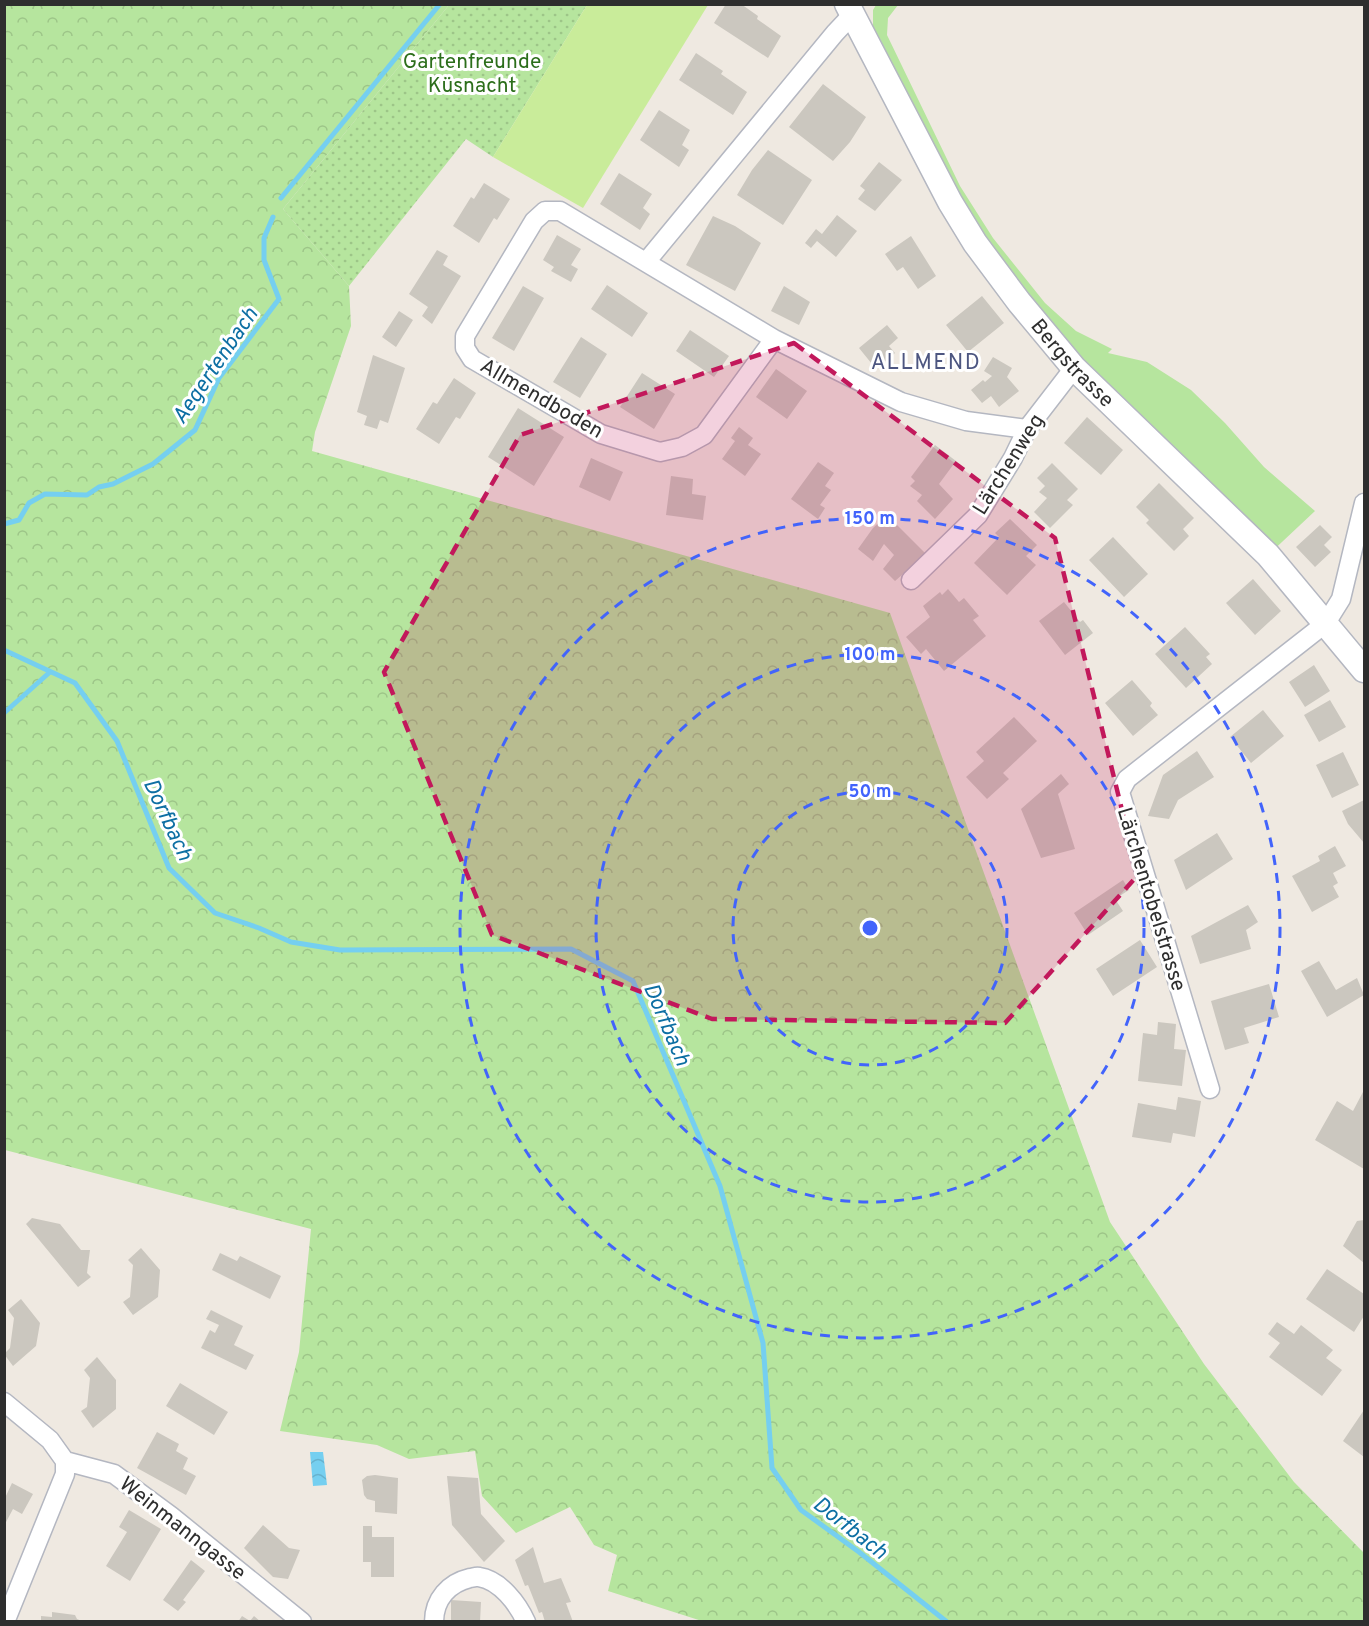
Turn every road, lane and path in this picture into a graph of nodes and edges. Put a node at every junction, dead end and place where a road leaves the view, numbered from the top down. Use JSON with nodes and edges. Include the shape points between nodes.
{"nodes":[{"id":1,"x":849,"y":10,"type":"edge"},
{"id":2,"x":646,"y":262,"type":"junction"},
{"id":3,"x":774,"y":339,"type":"junction"},
{"id":4,"x":1074,"y":368,"type":"junction"},
{"id":5,"x":1027,"y":429,"type":"junction"},
{"id":6,"x":1365,"y":503,"type":"edge"},
{"id":7,"x":911,"y":580,"type":"dead end"},
{"id":8,"x":1326,"y":623,"type":"junction"},
{"id":9,"x":1365,"y":670,"type":"edge"},
{"id":10,"x":1210,"y":1089,"type":"dead end"},
{"id":11,"x":4,"y":1402,"type":"edge"},
{"id":12,"x":65,"y":1461,"type":"junction"},
{"id":13,"x":5,"y":1622,"type":"edge"},
{"id":14,"x":302,"y":1622,"type":"edge"},
{"id":15,"x":434,"y":1622,"type":"edge"},
{"id":16,"x":526,"y":1622,"type":"edge"}],
"edges":[{"from":1,"to":2,"type":"street","via":[[835,33]]},
{"from":1,"to":4,"type":"street","name":"Bergstrasse","via":[[975,243]]},
{"from":2,"to":3,"type":"street","name":"Allmendboden"},
{"from":2,"to":3,"type":"street","name":"Allmendboden","via":[[560,211],[545,211],[534,221],[465,336],[465,348],[472,359],[601,434],[660,452],[682,447],[704,435]]},
{"from":3,"to":5,"type":"street","name":"Allmendboden","via":[[901,402],[966,421]]},
{"from":4,"to":5,"type":"street","name":"Lärchenweg"},
{"from":4,"to":8,"type":"street","name":"Bergstrasse","via":[[1268,555]]},
{"from":5,"to":7,"type":"street","name":"Lärchenweg","via":[[978,515]]},
{"from":6,"to":8,"type":"street","via":[[1341,599]]},
{"from":8,"to":9,"type":"street","name":"Bergstrasse"},
{"from":8,"to":10,"type":"street","name":"Lärchentobelstrasse","via":[[1127,779],[1120,792]]},
{"from":11,"to":12,"type":"street","via":[[50,1440]]},
{"from":12,"to":13,"type":"street","via":[[65,1474]]},
{"from":12,"to":14,"type":"street","name":"Weinmanngasse","via":[[114,1474]]},
{"from":15,"to":16,"type":"street","via":[[442,1594],[457,1581],[478,1576],[500,1586]]}]}
